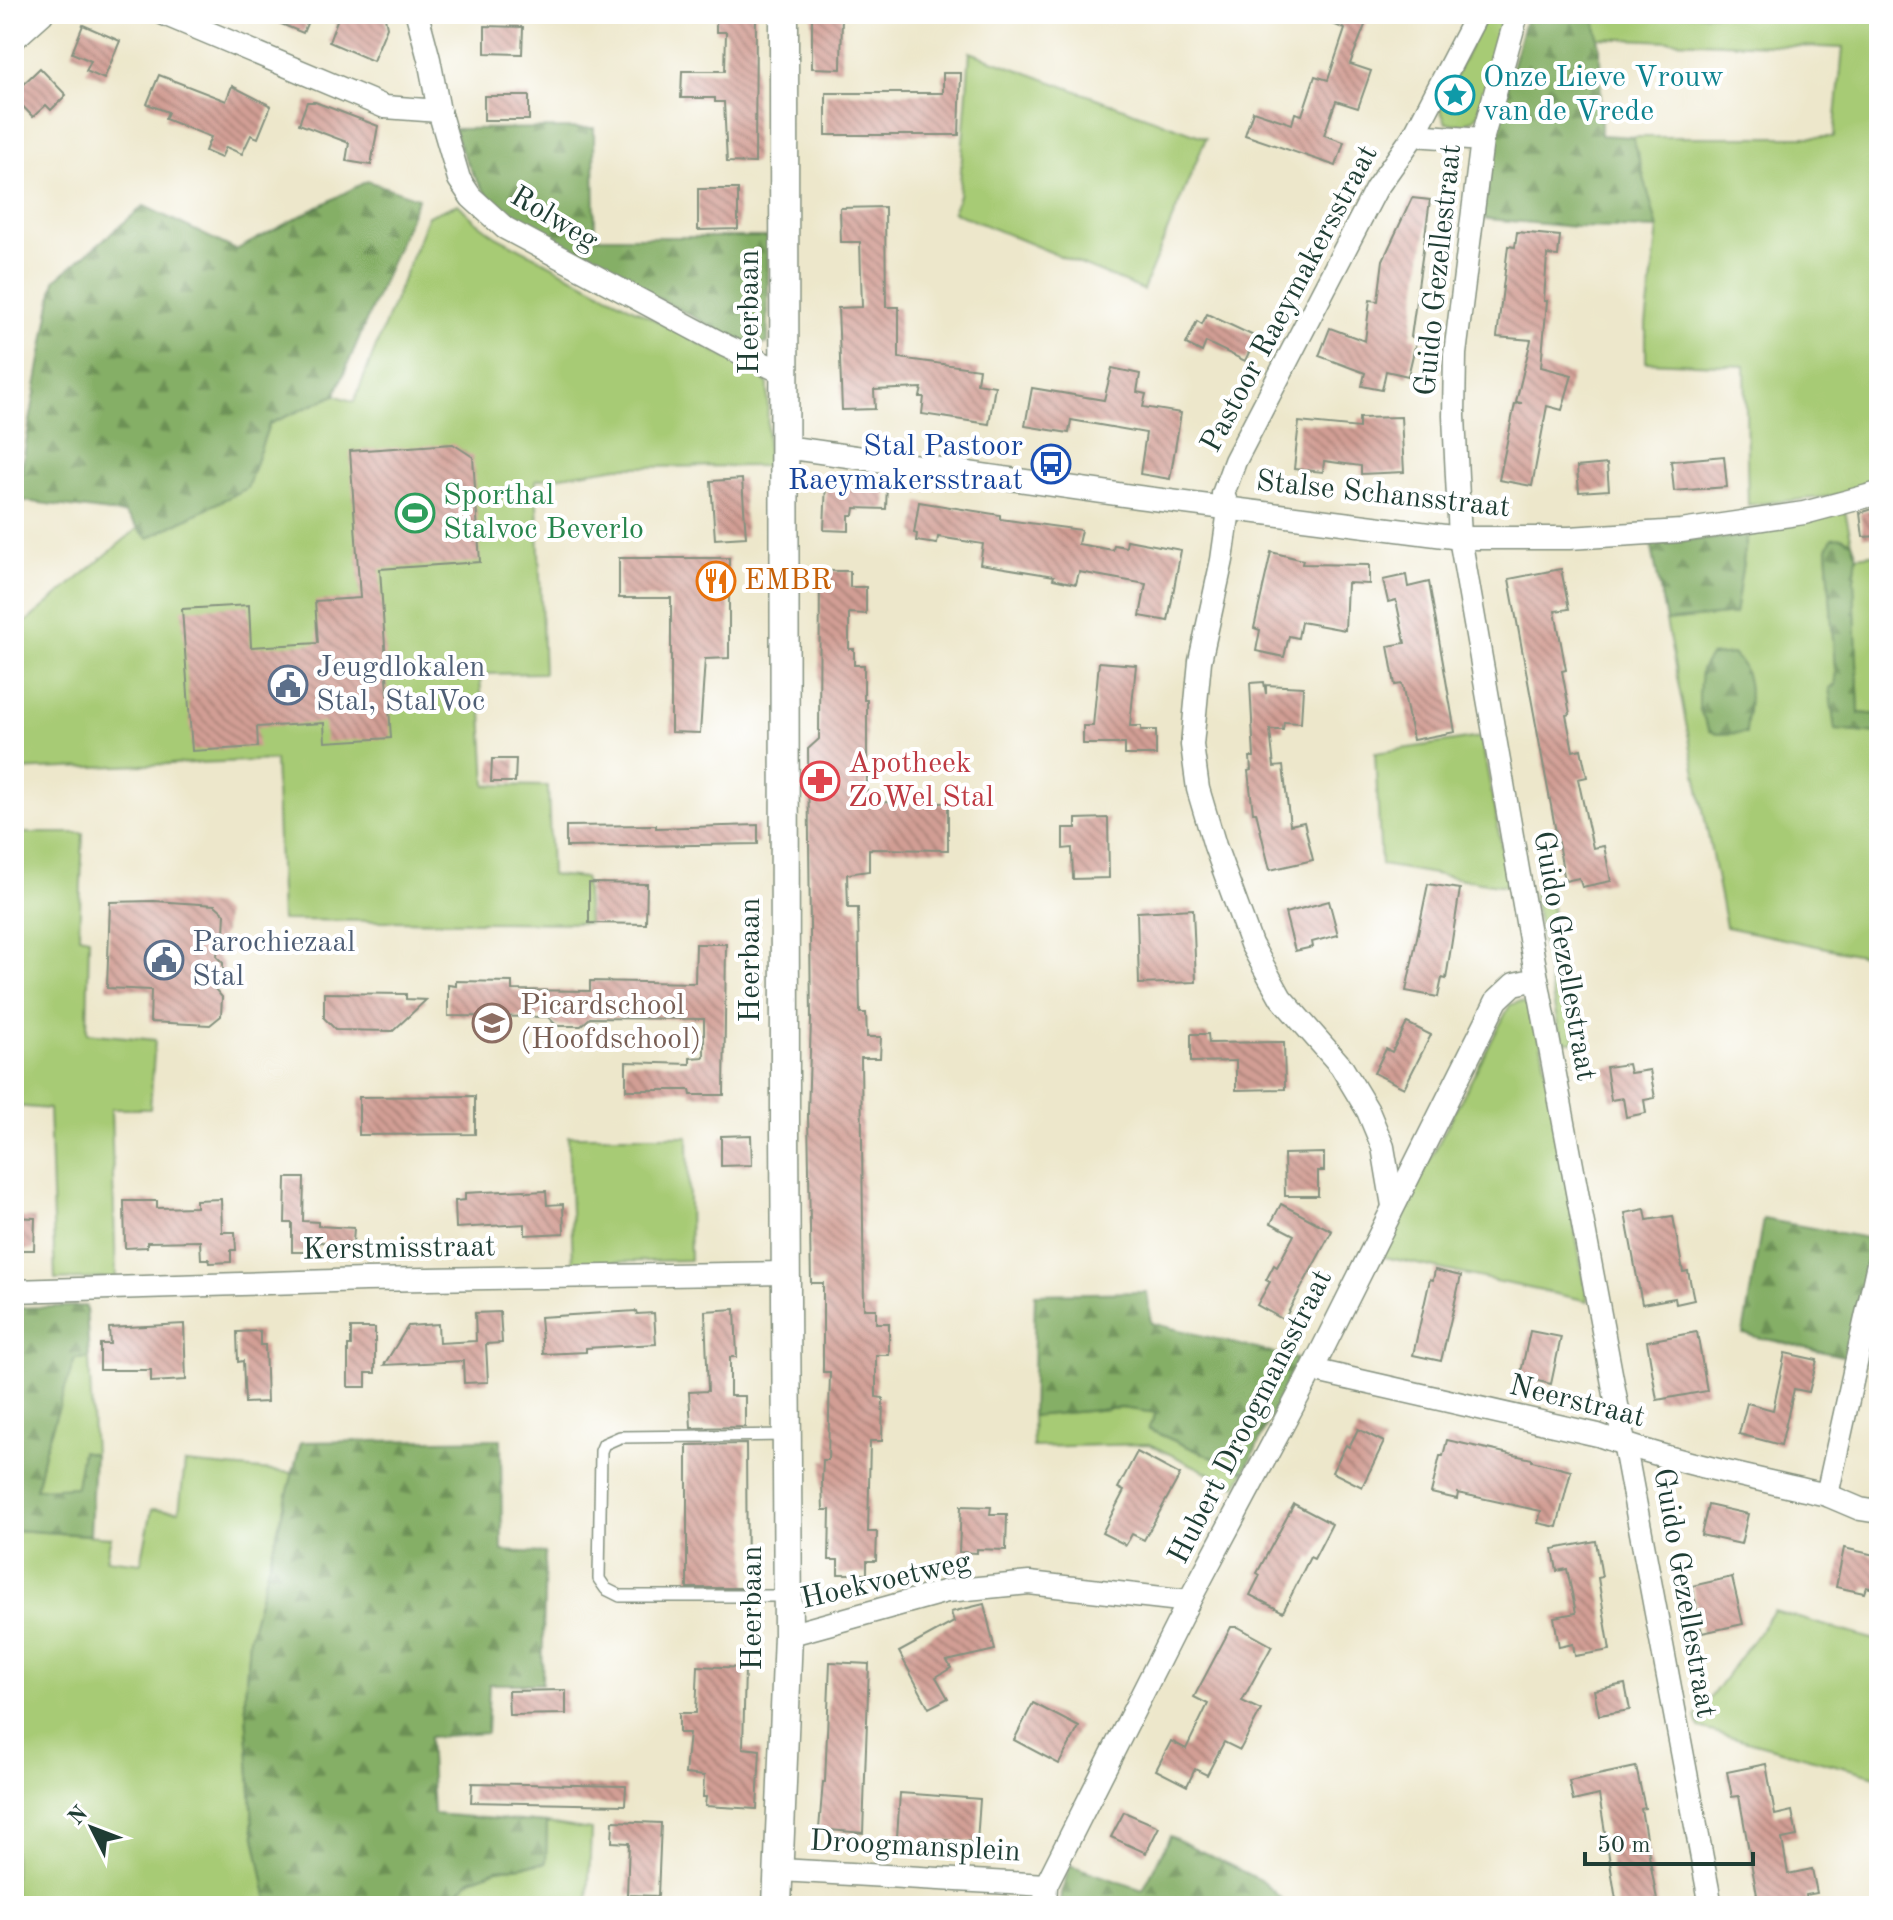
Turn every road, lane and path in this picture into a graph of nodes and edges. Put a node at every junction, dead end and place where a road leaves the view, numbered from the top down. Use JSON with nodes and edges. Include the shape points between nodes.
{"nodes":[{"id":1,"x":42,"y":14,"type":"edge"},
{"id":2,"x":164,"y":14,"type":"edge"},
{"id":3,"x":417,"y":14,"type":"edge"},
{"id":4,"x":784,"y":14,"type":"edge"},
{"id":5,"x":1477,"y":14,"type":"edge"},
{"id":6,"x":1517,"y":14,"type":"edge"},
{"id":7,"x":14,"y":39,"type":"edge"},
{"id":8,"x":439,"y":111,"type":"junction"},
{"id":9,"x":1414,"y":135,"type":"junction"},
{"id":10,"x":1482,"y":140,"type":"junction"},
{"id":11,"x":784,"y":373,"type":"junction"},
{"id":12,"x":785,"y":447,"type":"junction"},
{"id":13,"x":1879,"y":493,"type":"edge"},
{"id":14,"x":1229,"y":510,"type":"junction"},
{"id":15,"x":1460,"y":538,"type":"junction"},
{"id":16,"x":1537,"y":979,"type":"junction"},
{"id":17,"x":1393,"y":1206,"type":"junction"},
{"id":18,"x":1879,"y":1259,"type":"edge"},
{"id":19,"x":786,"y":1273,"type":"junction"},
{"id":20,"x":14,"y":1291,"type":"edge"},
{"id":21,"x":1312,"y":1370,"type":"junction"},
{"id":22,"x":787,"y":1435,"type":"junction"},
{"id":23,"x":1626,"y":1445,"type":"junction"},
{"id":24,"x":1827,"y":1495,"type":"junction"},
{"id":25,"x":1879,"y":1512,"type":"edge"},
{"id":26,"x":788,"y":1596,"type":"junction"},
{"id":27,"x":1189,"y":1601,"type":"junction"},
{"id":28,"x":788,"y":1635,"type":"junction"},
{"id":29,"x":780,"y":1870,"type":"junction"},
{"id":30,"x":1046,"y":1896,"type":"edge"},
{"id":31,"x":777,"y":1906,"type":"edge"},
{"id":32,"x":1711,"y":1906,"type":"edge"}],
"edges":[{"from":1,"to":7,"type":"street"},
{"from":2,"to":8,"type":"street","via":[[385,107]]},
{"from":3,"to":8,"type":"street","name":"Rolweg"},
{"from":4,"to":11,"type":"street","name":"Heerbaan"},
{"from":5,"to":9,"type":"street","name":"Pastoor Raeymakersstraat"},
{"from":6,"to":10,"type":"street","name":"Guido Gezellestraat"},
{"from":8,"to":11,"type":"street","name":"Rolweg","via":[[459,179],[485,213]]},
{"from":9,"to":10,"type":"street","name":"Pastoor Raeymakersstraat"},
{"from":9,"to":14,"type":"street","name":"Pastoor Raeymakersstraat","via":[[1376,189],[1235,461],[1223,494]]},
{"from":10,"to":15,"type":"street","name":"Guido Gezellestraat","via":[[1455,354]]},
{"from":11,"to":12,"type":"street","name":"Heerbaan"},
{"from":12,"to":14,"type":"street","name":"Stalse Schansstraat"},
{"from":12,"to":19,"type":"street","name":"Heerbaan"},
{"from":13,"to":15,"type":"street","name":"Stalse Schansstraat","via":[[1804,513],[1681,531]]},
{"from":14,"to":15,"type":"street","name":"Stalse Schansstraat"},
{"from":14,"to":17,"type":"street","name":"Pastoor Raeymakersstraat","via":[[1200,661],[1192,745],[1198,789],[1251,944],[1281,998],[1341,1066],[1368,1111],[1383,1147]]},
{"from":15,"to":16,"type":"street","name":"Guido Gezellestraat"},
{"from":16,"to":17,"type":"street","name":"Hubert Droogmansstraat","via":[[1514,984],[1497,1000]]},
{"from":16,"to":23,"type":"street","name":"Guido Gezellestraat"},
{"from":17,"to":21,"type":"street","name":"Hubert Droogmansstraat"},
{"from":18,"to":24,"type":"street"},
{"from":19,"to":20,"type":"street","name":"Kerstmisstraat"},
{"from":19,"to":22,"type":"street","name":"Heerbaan"},
{"from":21,"to":23,"type":"street","name":"Neerstraat"},
{"from":21,"to":27,"type":"street","name":"Hubert Droogmansstraat"},
{"from":22,"to":26,"type":"street","name":"Heerbaan"},
{"from":22,"to":26,"type":"lane","via":[[620,1437],[604,1444],[599,1579],[620,1596]]},
{"from":23,"to":24,"type":"street","name":"Neerstraat"},
{"from":23,"to":32,"type":"street","name":"Guido Gezellestraat"},
{"from":24,"to":25,"type":"street","name":"Neerstraat"},
{"from":26,"to":28,"type":"street","name":"Heerbaan"},
{"from":27,"to":28,"type":"street","name":"Hoekvoetweg","via":[[1029,1583],[947,1591]]},
{"from":27,"to":30,"type":"street","name":"Hubert Droogmansstraat"},
{"from":28,"to":29,"type":"street","name":"Heerbaan"},
{"from":29,"to":30,"type":"street","name":"Droogmansplein"},
{"from":29,"to":31,"type":"street","name":"Heerbaan"}]}
